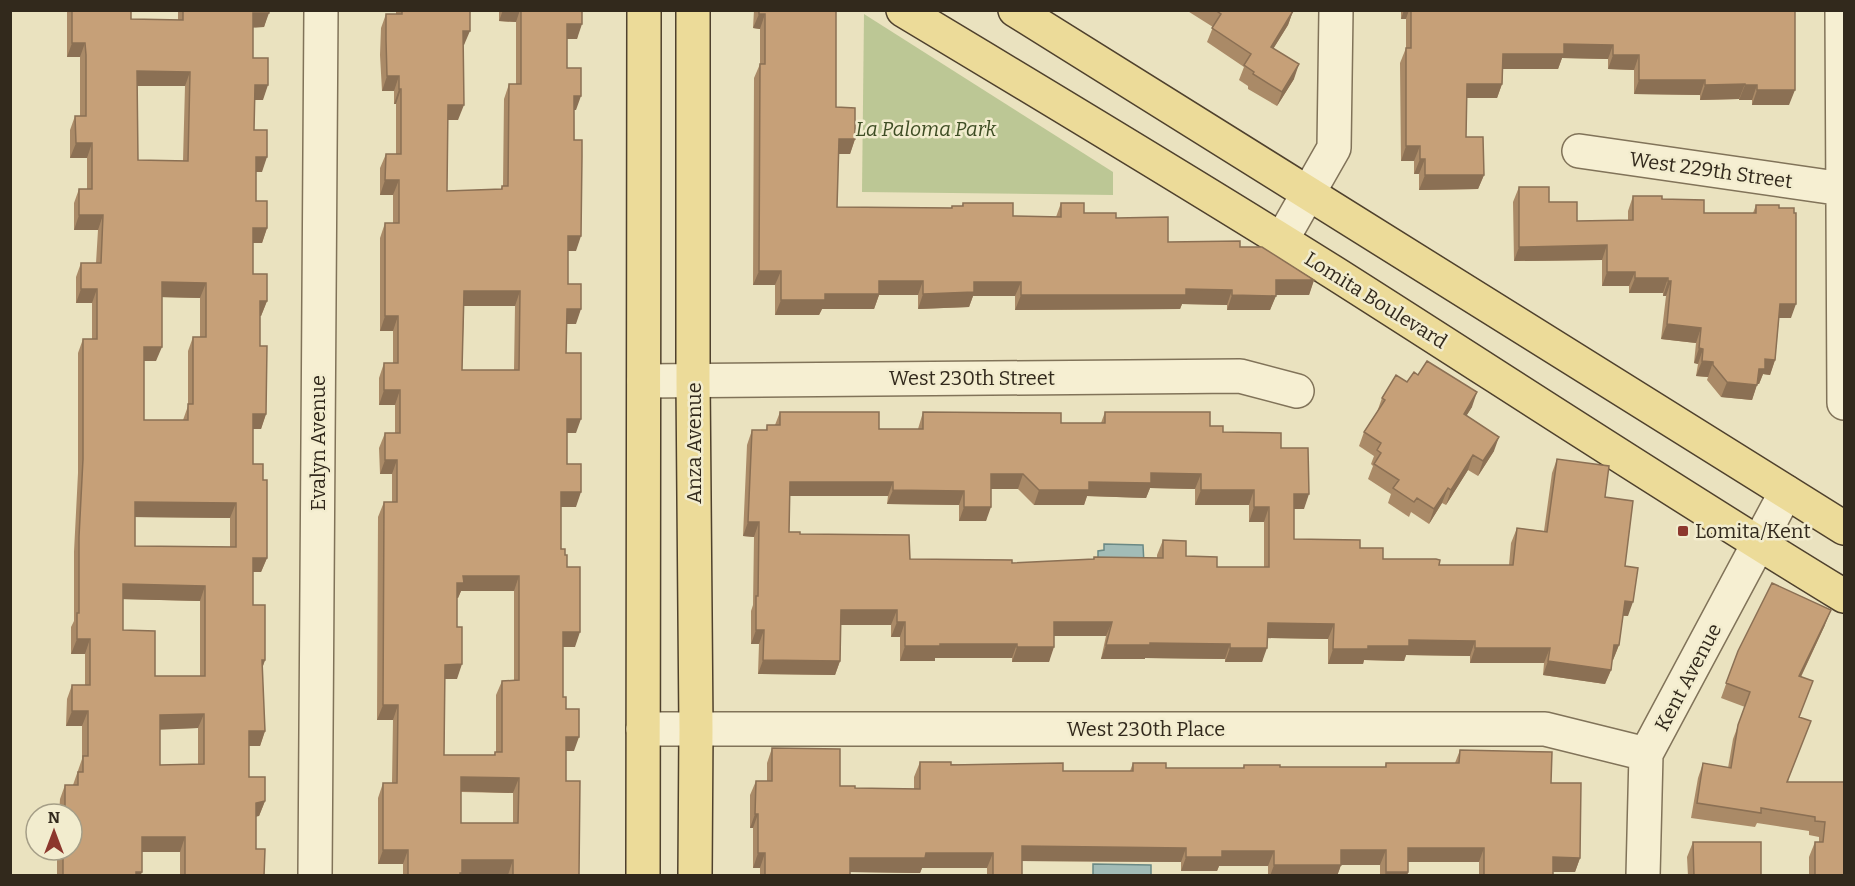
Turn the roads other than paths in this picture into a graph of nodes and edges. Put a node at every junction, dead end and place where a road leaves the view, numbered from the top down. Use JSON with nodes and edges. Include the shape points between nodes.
{"nodes":[{"id":1,"x":321,"y":10,"type":"edge"},
{"id":2,"x":644,"y":10,"type":"edge"},
{"id":3,"x":693,"y":10,"type":"edge"},
{"id":4,"x":903,"y":10,"type":"edge"},
{"id":5,"x":1015,"y":10,"type":"edge"},
{"id":6,"x":1336,"y":10,"type":"edge"},
{"id":7,"x":1843,"y":29,"type":"edge"},
{"id":8,"x":1579,"y":151,"type":"dead end"},
{"id":9,"x":1843,"y":189,"type":"edge"},
{"id":10,"x":1309,"y":193,"type":"junction"},
{"id":11,"x":1281,"y":241,"type":"junction"},
{"id":12,"x":644,"y":381,"type":"junction"},
{"id":13,"x":693,"y":381,"type":"junction"},
{"id":14,"x":1298,"y":391,"type":"dead end"},
{"id":15,"x":1844,"y":403,"type":"edge"},
{"id":16,"x":1786,"y":492,"type":"junction"},
{"id":17,"x":1845,"y":528,"type":"edge"},
{"id":18,"x":1758,"y":544,"type":"junction"},
{"id":19,"x":1845,"y":596,"type":"edge"},
{"id":20,"x":643,"y":729,"type":"junction"},
{"id":21,"x":696,"y":729,"type":"junction"},
{"id":22,"x":1647,"y":754,"type":"junction"},
{"id":23,"x":315,"y":876,"type":"edge"},
{"id":24,"x":643,"y":876,"type":"edge"},
{"id":25,"x":695,"y":876,"type":"edge"},
{"id":26,"x":1642,"y":876,"type":"edge"}],
"edges":[{"from":1,"to":23,"type":"street","name":"Evalyn Avenue"},
{"from":2,"to":12,"type":"main road"},
{"from":3,"to":13,"type":"main road","name":"Anza Avenue"},
{"from":4,"to":11,"type":"main road","name":"Lomita Boulevard"},
{"from":5,"to":10,"type":"main road"},
{"from":6,"to":10,"type":"street","via":[[1334,148]]},
{"from":7,"to":9,"type":"street"},
{"from":8,"to":9,"type":"street","name":"West 229th Street"},
{"from":9,"to":15,"type":"street"},
{"from":10,"to":11,"type":"street"},
{"from":10,"to":16,"type":"main road"},
{"from":11,"to":18,"type":"main road","name":"Lomita Boulevard"},
{"from":12,"to":13,"type":"street","name":"West 230th Street"},
{"from":12,"to":20,"type":"main road"},
{"from":13,"to":14,"type":"street","name":"West 230th Street","via":[[1240,376]]},
{"from":13,"to":21,"type":"main road","name":"Anza Avenue"},
{"from":16,"to":17,"type":"main road"},
{"from":16,"to":18,"type":"street","name":"Kent Avenue"},
{"from":18,"to":19,"type":"main road","name":"Lomita Boulevard"},
{"from":18,"to":22,"type":"street","name":"Kent Avenue"},
{"from":20,"to":21,"type":"street","name":"West 230th Place"},
{"from":20,"to":24,"type":"main road"},
{"from":21,"to":22,"type":"street","name":"West 230th Place","via":[[1545,729]]},
{"from":21,"to":25,"type":"main road","name":"Anza Avenue"},
{"from":22,"to":26,"type":"street","name":"Kent Avenue"}]}
